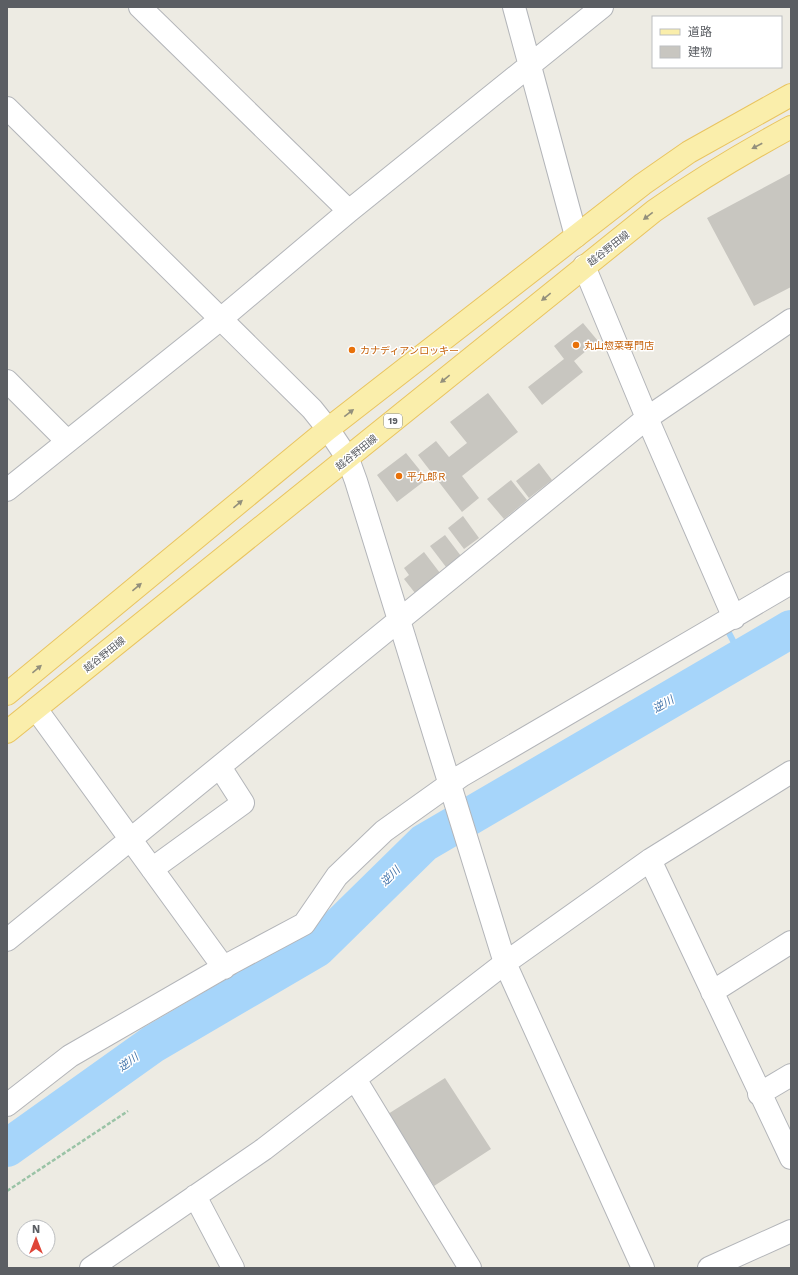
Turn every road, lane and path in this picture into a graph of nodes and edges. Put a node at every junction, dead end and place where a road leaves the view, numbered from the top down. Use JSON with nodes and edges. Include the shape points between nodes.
{"nodes":[{"id":1,"x":140,"y":7,"type":"edge"},
{"id":2,"x":514,"y":7,"type":"edge"},
{"id":3,"x":602,"y":7,"type":"edge"},
{"id":4,"x":529,"y":65,"type":"junction"},
{"id":5,"x":791,"y":94,"type":"edge"},
{"id":6,"x":7,"y":108,"type":"edge"},
{"id":7,"x":791,"y":127,"type":"edge"},
{"id":8,"x":349,"y":211,"type":"junction"},
{"id":9,"x":576,"y":236,"type":"junction"},
{"id":10,"x":584,"y":266,"type":"junction"},
{"id":11,"x":222,"y":318,"type":"junction"},
{"id":12,"x":791,"y":320,"type":"edge"},
{"id":13,"x":7,"y":381,"type":"edge"},
{"id":14,"x":647,"y":418,"type":"junction"},
{"id":15,"x":328,"y":429,"type":"junction"},
{"id":16,"x":69,"y":440,"type":"junction"},
{"id":17,"x":348,"y":459,"type":"junction"},
{"id":18,"x":8,"y":488,"type":"edge"},
{"id":19,"x":791,"y":583,"type":"edge"},
{"id":20,"x":734,"y":618,"type":"junction"},
{"id":21,"x":400,"y":621,"type":"junction"},
{"id":22,"x":7,"y":694,"type":"edge"},
{"id":23,"x":36,"y":709,"type":"junction"},
{"id":24,"x":7,"y":732,"type":"edge"},
{"id":25,"x":220,"y":767,"type":"junction"},
{"id":26,"x":791,"y":772,"type":"edge"},
{"id":27,"x":451,"y":793,"type":"junction"},
{"id":28,"x":130,"y":838,"type":"junction"},
{"id":29,"x":650,"y":860,"type":"junction"},
{"id":30,"x":152,"y":869,"type":"junction"},
{"id":31,"x":7,"y":940,"type":"edge"},
{"id":32,"x":791,"y":942,"type":"edge"},
{"id":33,"x":505,"y":963,"type":"junction"},
{"id":34,"x":224,"y":968,"type":"junction"},
{"id":35,"x":712,"y":992,"type":"junction"},
{"id":36,"x":791,"y":1075,"type":"edge"},
{"id":37,"x":355,"y":1079,"type":"junction"},
{"id":38,"x":759,"y":1094,"type":"junction"},
{"id":39,"x":7,"y":1105,"type":"edge"},
{"id":40,"x":128,"y":1111,"type":"dead end"},
{"id":41,"x":791,"y":1158,"type":"edge"},
{"id":42,"x":7,"y":1191,"type":"edge"},
{"id":43,"x":195,"y":1196,"type":"junction"},
{"id":44,"x":791,"y":1231,"type":"edge"},
{"id":45,"x":91,"y":1268,"type":"edge"},
{"id":46,"x":233,"y":1268,"type":"edge"},
{"id":47,"x":470,"y":1268,"type":"edge"},
{"id":48,"x":643,"y":1268,"type":"edge"},
{"id":49,"x":709,"y":1268,"type":"edge"}],
"edges":[{"from":1,"to":8,"type":"street"},
{"from":2,"to":4,"type":"street"},
{"from":3,"to":4,"type":"street"},
{"from":4,"to":8,"type":"street"},
{"from":4,"to":9,"type":"street"},
{"from":5,"to":9,"type":"main road","via":[[689,152]]},
{"from":6,"to":11,"type":"street"},
{"from":7,"to":10,"type":"main road","name":"越谷野田線","number":"19","one_way":true,"via":[[703,177],[654,211]]},
{"from":8,"to":11,"type":"street"},
{"from":15,"to":9,"type":"main road","one_way":true},
{"from":10,"to":14,"type":"street"},
{"from":10,"to":17,"type":"main road","name":"越谷野田線","number":"19","one_way":true},
{"from":11,"to":15,"type":"street","via":[[312,408]]},
{"from":11,"to":16,"type":"street"},
{"from":12,"to":14,"type":"street"},
{"from":13,"to":16,"type":"street"},
{"from":14,"to":20,"type":"street"},
{"from":14,"to":21,"type":"street"},
{"from":15,"to":17,"type":"street"},
{"from":22,"to":15,"type":"main road","one_way":true},
{"from":16,"to":18,"type":"street"},
{"from":17,"to":21,"type":"street"},
{"from":17,"to":23,"type":"main road","name":"越谷野田線","number":"19"},
{"from":19,"to":20,"type":"street"},
{"from":20,"to":27,"type":"street","via":[[468,772]]},
{"from":21,"to":25,"type":"street"},
{"from":21,"to":27,"type":"street"},
{"from":23,"to":24,"type":"main road","name":"越谷野田線","number":"19"},
{"from":23,"to":28,"type":"street"},
{"from":25,"to":28,"type":"street"},
{"from":25,"to":30,"type":"street","via":[[243,804]]},
{"from":26,"to":29,"type":"street"},
{"from":27,"to":33,"type":"street"},
{"from":27,"to":34,"type":"street","via":[[384,831],[342,871],[304,924]]},
{"from":28,"to":30,"type":"street"},
{"from":28,"to":31,"type":"street"},
{"from":29,"to":33,"type":"street"},
{"from":29,"to":35,"type":"street"},
{"from":30,"to":34,"type":"street"},
{"from":32,"to":35,"type":"street"},
{"from":33,"to":37,"type":"street"},
{"from":33,"to":48,"type":"street"},
{"from":34,"to":39,"type":"street","via":[[70,1056]]},
{"from":35,"to":38,"type":"street"},
{"from":36,"to":38,"type":"street"},
{"from":37,"to":43,"type":"street","via":[[264,1149]]},
{"from":37,"to":47,"type":"street"},
{"from":38,"to":41,"type":"street"},
{"from":40,"to":42,"type":"path"},
{"from":43,"to":45,"type":"street"},
{"from":43,"to":46,"type":"street"},
{"from":44,"to":49,"type":"street"}]}
